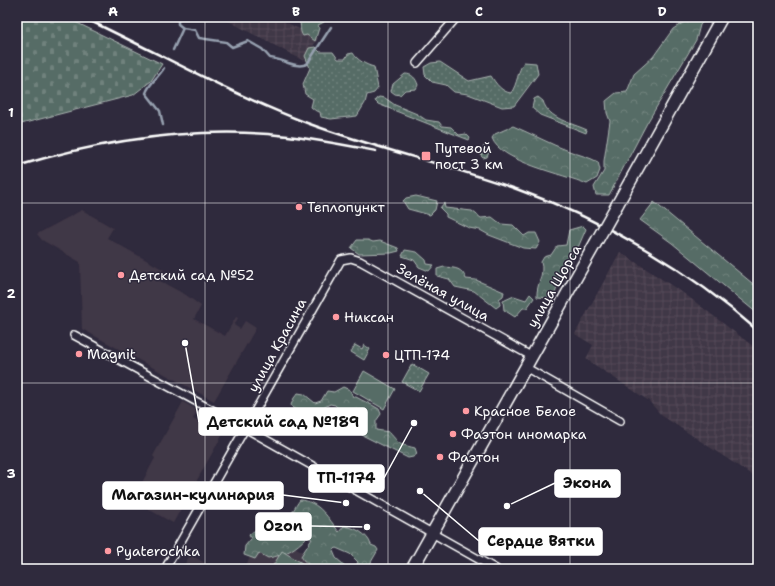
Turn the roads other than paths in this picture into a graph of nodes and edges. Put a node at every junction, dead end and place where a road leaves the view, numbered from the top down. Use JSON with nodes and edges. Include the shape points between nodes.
{"nodes":[{"id":1,"x":457,"y":17,"type":"edge"},
{"id":2,"x":722,"y":17,"type":"edge"},
{"id":3,"x":417,"y":63,"type":"dead end"},
{"id":4,"x":341,"y":260,"type":"joint"},
{"id":5,"x":74,"y":335,"type":"dead end"},
{"id":6,"x":531,"y":356,"type":"junction"},
{"id":7,"x":525,"y":367,"type":"junction"},
{"id":8,"x":620,"y":421,"type":"dead end"},
{"id":9,"x":245,"y":428,"type":"junction"},
{"id":10,"x":433,"y":533,"type":"junction"},
{"id":11,"x":165,"y":569,"type":"edge"},
{"id":12,"x":412,"y":569,"type":"edge"},
{"id":13,"x":496,"y":569,"type":"edge"}],
"edges":[{"from":1,"to":3,"type":"street"},
{"from":2,"to":6,"type":"main road","name":"улица Щорса","bridge":true},
{"from":4,"to":6,"type":"street","name":"Зелёная улица","via":[[351,258],[360,261]]},
{"from":4,"to":9,"type":"street","name":"улица Красина"},
{"from":5,"to":9,"type":"street"},
{"from":6,"to":7,"type":"main road","name":"улица Щорса"},
{"from":7,"to":8,"type":"street"},
{"from":7,"to":10,"type":"main road","name":"улица Щорса"},
{"from":9,"to":10,"type":"street"},
{"from":9,"to":11,"type":"street","name":"улица Красина"},
{"from":10,"to":12,"type":"main road","name":"улица Щорса"},
{"from":10,"to":13,"type":"street"}]}
